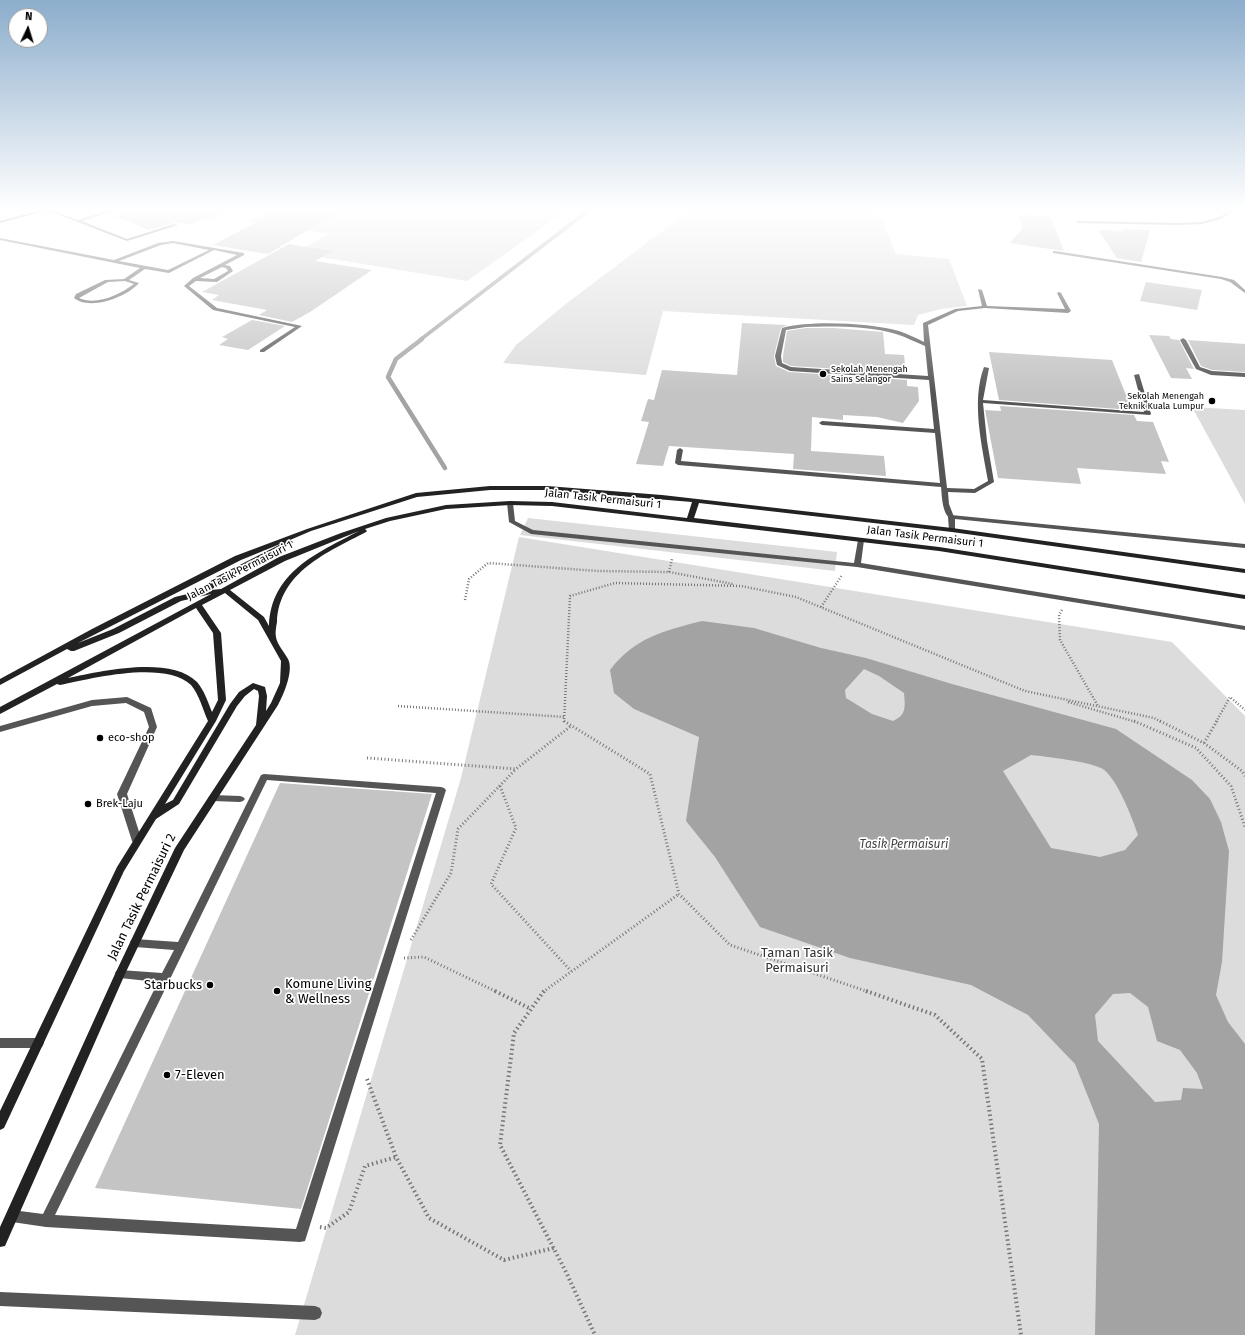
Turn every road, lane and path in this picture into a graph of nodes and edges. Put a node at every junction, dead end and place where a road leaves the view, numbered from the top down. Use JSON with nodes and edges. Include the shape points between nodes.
{"nodes":[{"id":1,"x":140,"y":269,"type":"edge"},
{"id":2,"x":156,"y":269,"type":"edge"},
{"id":3,"x":174,"y":269,"type":"edge"},
{"id":4,"x":214,"y":269,"type":"edge"},
{"id":5,"x":230,"y":269,"type":"edge"},
{"id":6,"x":1166,"y":269,"type":"edge"},
{"id":7,"x":195,"y":279,"type":"junction"},
{"id":8,"x":124,"y":280,"type":"junction"},
{"id":9,"x":980,"y":290,"type":"dead end"},
{"id":10,"x":1245,"y":292,"type":"edge"},
{"id":11,"x":1059,"y":293,"type":"dead end"},
{"id":12,"x":985,"y":307,"type":"junction"},
{"id":13,"x":1183,"y":340,"type":"dead end"},
{"id":14,"x":927,"y":345,"type":"junction"},
{"id":15,"x":262,"y":351,"type":"dead end"},
{"id":16,"x":986,"y":368,"type":"dead end"},
{"id":17,"x":1137,"y":375,"type":"dead end"},
{"id":18,"x":1245,"y":376,"type":"edge"},
{"id":19,"x":931,"y":378,"type":"junction"},
{"id":20,"x":980,"y":401,"type":"junction"},
{"id":21,"x":822,"y":423,"type":"dead end"},
{"id":22,"x":938,"y":431,"type":"junction"},
{"id":23,"x":680,"y":450,"type":"dead end"},
{"id":24,"x":944,"y":488,"type":"junction"},
{"id":25,"x":696,"y":501,"type":"junction"},
{"id":26,"x":510,"y":503,"type":"junction"},
{"id":27,"x":951,"y":517,"type":"junction"},
{"id":28,"x":388,"y":519,"type":"junction"},
{"id":29,"x":690,"y":520,"type":"junction"},
{"id":30,"x":310,"y":530,"type":"junction"},
{"id":31,"x":952,"y":530,"type":"junction"},
{"id":32,"x":861,"y":540,"type":"junction"},
{"id":33,"x":1245,"y":546,"type":"edge"},
{"id":34,"x":673,"y":556,"type":"dead end"},
{"id":35,"x":856,"y":565,"type":"junction"},
{"id":36,"x":1245,"y":571,"type":"edge"},
{"id":37,"x":669,"y":572,"type":"junction"},
{"id":38,"x":840,"y":580,"type":"dead end"},
{"id":39,"x":741,"y":586,"type":"junction"},
{"id":40,"x":226,"y":590,"type":"junction"},
{"id":41,"x":203,"y":593,"type":"junction"},
{"id":42,"x":1245,"y":597,"type":"edge"},
{"id":43,"x":1066,"y":599,"type":"junction"},
{"id":44,"x":465,"y":600,"type":"dead end"},
{"id":45,"x":198,"y":605,"type":"junction"},
{"id":46,"x":821,"y":607,"type":"junction"},
{"id":47,"x":1245,"y":628,"type":"edge"},
{"id":48,"x":272,"y":639,"type":"junction"},
{"id":49,"x":45,"y":658,"type":"junction"},
{"id":50,"x":0,"y":682,"type":"edge"},
{"id":51,"x":51,"y":684,"type":"junction"},
{"id":52,"x":1043,"y":695,"type":"junction"},
{"id":53,"x":398,"y":706,"type":"dead end"},
{"id":54,"x":1098,"y":706,"type":"junction"},
{"id":55,"x":0,"y":710,"type":"edge"},
{"id":56,"x":1245,"y":710,"type":"edge"},
{"id":57,"x":565,"y":717,"type":"junction"},
{"id":58,"x":212,"y":721,"type":"junction"},
{"id":59,"x":260,"y":725,"type":"junction"},
{"id":60,"x":571,"y":726,"type":"junction"},
{"id":61,"x":0,"y":729,"type":"edge"},
{"id":62,"x":1204,"y":743,"type":"junction"},
{"id":63,"x":367,"y":758,"type":"dead end"},
{"id":64,"x":516,"y":769,"type":"junction"},
{"id":65,"x":1245,"y":776,"type":"edge"},
{"id":66,"x":500,"y":786,"type":"junction"},
{"id":67,"x":213,"y":798,"type":"junction"},
{"id":68,"x":240,"y":799,"type":"dead end"},
{"id":69,"x":151,"y":818,"type":"junction"},
{"id":70,"x":1245,"y":828,"type":"edge"},
{"id":71,"x":137,"y":841,"type":"junction"},
{"id":72,"x":679,"y":894,"type":"junction"},
{"id":73,"x":135,"y":943,"type":"junction"},
{"id":74,"x":408,"y":945,"type":"dead end"},
{"id":75,"x":181,"y":946,"type":"junction"},
{"id":76,"x":404,"y":952,"type":"dead end"},
{"id":77,"x":571,"y":971,"type":"junction"},
{"id":78,"x":120,"y":974,"type":"junction"},
{"id":79,"x":165,"y":978,"type":"junction"},
{"id":80,"x":532,"y":1009,"type":"junction"},
{"id":81,"x":0,"y":1042,"type":"edge"},
{"id":82,"x":38,"y":1044,"type":"junction"},
{"id":83,"x":366,"y":1075,"type":"dead end"},
{"id":84,"x":1,"y":1121,"type":"edge"},
{"id":85,"x":396,"y":1158,"type":"junction"},
{"id":86,"x":12,"y":1216,"type":"junction"},
{"id":87,"x":46,"y":1221,"type":"junction"},
{"id":88,"x":304,"y":1223,"type":"junction"},
{"id":89,"x":0,"y":1242,"type":"edge"},
{"id":90,"x":554,"y":1248,"type":"junction"},
{"id":91,"x":0,"y":1299,"type":"edge"},
{"id":92,"x":315,"y":1313,"type":"dead end"},
{"id":93,"x":595,"y":1335,"type":"edge"},
{"id":94,"x":1021,"y":1335,"type":"edge"}],
"edges":[{"from":1,"to":8,"type":"street"},
{"from":2,"to":3,"type":"street","via":[[169,272]]},
{"from":4,"to":7,"type":"street"},
{"from":5,"to":7,"type":"street","via":[[231,271],[214,281]]},
{"from":6,"to":10,"type":"street","via":[[1222,278],[1232,281]]},
{"from":7,"to":15,"type":"street","via":[[186,286],[215,309],[299,326]]},
{"from":8,"to":8,"type":"street","via":[[137,283],[99,302],[81,301],[76,298],[78,294],[107,281]]},
{"from":9,"to":12,"type":"street"},
{"from":11,"to":12,"type":"street","via":[[1068,311]]},
{"from":12,"to":14,"type":"street","via":[[957,310],[925,324]]},
{"from":13,"to":18,"type":"street","via":[[1198,368],[1211,373]]},
{"from":14,"to":19,"type":"street"},
{"from":14,"to":19,"type":"street","via":[[897,332],[879,329],[804,325],[784,329],[778,356],[779,364],[790,369]]},
{"from":16,"to":20,"type":"street"},
{"from":17,"to":20,"type":"street","via":[[1148,414]]},
{"from":19,"to":22,"type":"street"},
{"from":20,"to":24,"type":"street","via":[[992,482],[975,491]]},
{"from":21,"to":22,"type":"street"},
{"from":22,"to":24,"type":"street"},
{"from":23,"to":24,"type":"street","via":[[678,463]]},
{"from":24,"to":27,"type":"street"},
{"from":25,"to":29,"type":"main road"},
{"from":25,"to":30,"type":"main road","name":"Jalan Tasik Permaisuri 1","via":[[547,488],[490,488],[416,496]]},
{"from":25,"to":31,"type":"main road","name":"Jalan Tasik Permaisuri 1"},
{"from":26,"to":28,"type":"main road","name":"Jalan Tasik Permaisuri 1","via":[[446,507]]},
{"from":26,"to":29,"type":"main road","name":"Jalan Tasik Permaisuri 1","via":[[552,504]]},
{"from":26,"to":35,"type":"street","via":[[512,522],[530,532]]},
{"from":27,"to":31,"type":"street"},
{"from":27,"to":33,"type":"street"},
{"from":28,"to":40,"type":"main road","name":"Jalan Tasik Permaisuri 1","via":[[282,559]]},
{"from":28,"to":48,"type":"main road","via":[[326,552],[299,569],[284,584],[275,603]]},
{"from":29,"to":32,"type":"main road","name":"Jalan Tasik Permaisuri 1"},
{"from":30,"to":41,"type":"main road","via":[[219,579]]},
{"from":30,"to":49,"type":"main road","name":"Jalan Tasik Permaisuri 1","via":[[238,558]]},
{"from":31,"to":36,"type":"main road","name":"Jalan Tasik Permaisuri 1"},
{"from":32,"to":35,"type":"street"},
{"from":32,"to":42,"type":"main road","name":"Jalan Tasik Permaisuri 1","via":[[938,549]]},
{"from":34,"to":37,"type":"path"},
{"from":35,"to":43,"type":"street"},
{"from":37,"to":39,"type":"path"},
{"from":37,"to":44,"type":"path","via":[[598,571],[488,563],[469,579]]},
{"from":38,"to":46,"type":"path"},
{"from":39,"to":46,"type":"path","via":[[796,597]]},
{"from":39,"to":57,"type":"path","via":[[615,583],[570,596]]},
{"from":40,"to":41,"type":"main road"},
{"from":40,"to":45,"type":"main road","name":"Jalan Tasik Permaisuri 1"},
{"from":40,"to":48,"type":"main road","name":"Jalan Tasik Permaisuri 2","via":[[261,619]]},
{"from":41,"to":45,"type":"main road"},
{"from":41,"to":49,"type":"main road","via":[[178,599],[116,631]]},
{"from":43,"to":47,"type":"street"},
{"from":43,"to":54,"type":"path","via":[[1059,615],[1060,640]]},
{"from":45,"to":51,"type":"main road","name":"Jalan Tasik Permaisuri 1"},
{"from":45,"to":58,"type":"main road","via":[[217,633],[222,700]]},
{"from":46,"to":52,"type":"path","via":[[1025,691]]},
{"from":48,"to":59,"type":"main road","name":"Jalan Tasik Permaisuri 2","via":[[285,661],[284,683],[275,703]]},
{"from":49,"to":50,"type":"main road","name":"Jalan Tasik Permaisuri 1"},
{"from":51,"to":55,"type":"main road","name":"Jalan Tasik Permaisuri 1"},
{"from":51,"to":58,"type":"main road","via":[[118,671],[169,671],[193,683]]},
{"from":52,"to":54,"type":"path"},
{"from":52,"to":70,"type":"path","via":[[1126,718],[1196,748],[1231,786]]},
{"from":53,"to":57,"type":"path"},
{"from":54,"to":62,"type":"path","via":[[1154,718]]},
{"from":56,"to":62,"type":"path","via":[[1230,697]]},
{"from":57,"to":60,"type":"path","via":[[564,722]]},
{"from":58,"to":69,"type":"main road"},
{"from":59,"to":67,"type":"main road","name":"Jalan Tasik Permaisuri 2"},
{"from":59,"to":69,"type":"main road","via":[[262,689],[253,686],[234,704],[176,802]]},
{"from":60,"to":64,"type":"path"},
{"from":60,"to":72,"type":"path","via":[[650,774]]},
{"from":61,"to":71,"type":"street","via":[[92,704],[127,700],[148,710],[153,727],[122,794]]},
{"from":62,"to":65,"type":"path","via":[[1242,771]]},
{"from":63,"to":64,"type":"path"},
{"from":64,"to":66,"type":"path"},
{"from":66,"to":74,"type":"path","via":[[458,829],[451,873]]},
{"from":66,"to":77,"type":"path","via":[[516,828],[491,884]]},
{"from":67,"to":68,"type":"street"},
{"from":67,"to":73,"type":"main road","name":"Jalan Tasik Permaisuri 2","via":[[180,848]]},
{"from":69,"to":71,"type":"main road"},
{"from":71,"to":82,"type":"main road","via":[[120,870]]},
{"from":72,"to":77,"type":"path"},
{"from":72,"to":94,"type":"path","via":[[730,945],[935,1015],[982,1059]]},
{"from":73,"to":75,"type":"street"},
{"from":73,"to":78,"type":"main road","name":"Jalan Tasik Permaisuri 2"},
{"from":75,"to":79,"type":"street"},
{"from":75,"to":88,"type":"street","via":[[264,777],[441,790]]},
{"from":76,"to":80,"type":"path","via":[[400,958],[424,957]]},
{"from":77,"to":80,"type":"path","via":[[545,990]]},
{"from":78,"to":79,"type":"street"},
{"from":78,"to":86,"type":"main road","name":"Jalan Tasik Permaisuri 2"},
{"from":79,"to":87,"type":"street"},
{"from":80,"to":90,"type":"path","via":[[514,1033],[500,1145]]},
{"from":81,"to":82,"type":"street"},
{"from":82,"to":84,"type":"main road"},
{"from":83,"to":85,"type":"path"},
{"from":85,"to":88,"type":"path","via":[[365,1166],[349,1212],[326,1228]]},
{"from":85,"to":90,"type":"path","via":[[429,1218],[504,1260]]},
{"from":86,"to":87,"type":"street"},
{"from":86,"to":89,"type":"main road","name":"Jalan Tasik Permaisuri 2"},
{"from":87,"to":88,"type":"street","via":[[300,1236]]},
{"from":90,"to":93,"type":"path"},
{"from":91,"to":92,"type":"street"}]}
